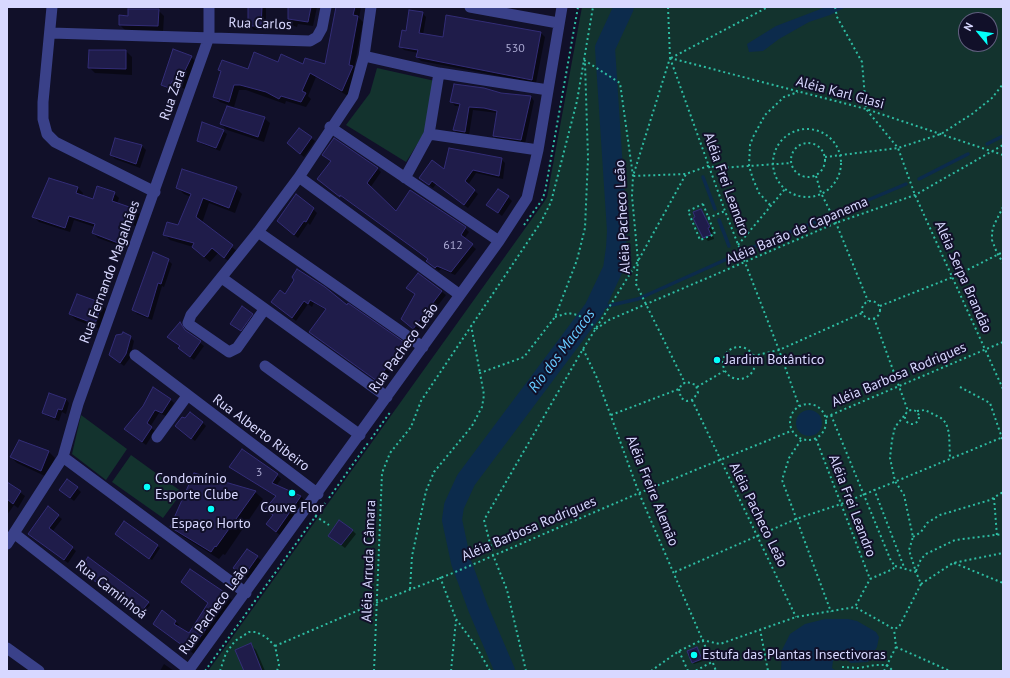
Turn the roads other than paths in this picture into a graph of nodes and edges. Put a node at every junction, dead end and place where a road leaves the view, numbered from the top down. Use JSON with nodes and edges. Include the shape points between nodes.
{"nodes":[{"id":1,"x":52,"y":7,"type":"edge"},
{"id":2,"x":209,"y":7,"type":"edge"},
{"id":3,"x":326,"y":7,"type":"edge"},
{"id":4,"x":371,"y":7,"type":"edge"},
{"id":5,"x":470,"y":7,"type":"edge"},
{"id":6,"x":562,"y":7,"type":"edge"},
{"id":7,"x":558,"y":24,"type":"junction"},
{"id":8,"x":51,"y":33,"type":"junction"},
{"id":9,"x":209,"y":37,"type":"junction"},
{"id":10,"x":364,"y":56,"type":"junction"},
{"id":11,"x":440,"y":72,"type":"junction"},
{"id":12,"x":548,"y":90,"type":"junction"},
{"id":13,"x":330,"y":127,"type":"junction"},
{"id":14,"x":429,"y":134,"type":"junction"},
{"id":15,"x":538,"y":150,"type":"junction"},
{"id":16,"x":299,"y":177,"type":"junction"},
{"id":17,"x":405,"y":178,"type":"junction"},
{"id":18,"x":155,"y":192,"type":"junction"},
{"id":19,"x":258,"y":232,"type":"junction"},
{"id":20,"x":499,"y":241,"type":"junction"},
{"id":21,"x":222,"y":278,"type":"junction"},
{"id":22,"x":460,"y":296,"type":"junction"},
{"id":23,"x":264,"y":310,"type":"junction"},
{"id":24,"x":423,"y":347,"type":"junction"},
{"id":25,"x":135,"y":355,"type":"dead end"},
{"id":26,"x":265,"y":366,"type":"dead end"},
{"id":27,"x":186,"y":396,"type":"junction"},
{"id":28,"x":387,"y":398,"type":"junction"},
{"id":29,"x":360,"y":435,"type":"junction"},
{"id":30,"x":157,"y":437,"type":"dead end"},
{"id":31,"x":63,"y":457,"type":"junction"},
{"id":32,"x":318,"y":494,"type":"junction"},
{"id":33,"x":15,"y":534,"type":"junction"},
{"id":34,"x":7,"y":544,"type":"edge"},
{"id":35,"x":246,"y":593,"type":"junction"},
{"id":36,"x":7,"y":648,"type":"edge"},
{"id":37,"x":189,"y":670,"type":"edge"},
{"id":38,"x":39,"y":671,"type":"edge"}],
"edges":[{"from":1,"to":8,"type":"street","name":"Rua Fernando Magalhães"},
{"from":2,"to":9,"type":"street","name":"Rua Zara"},
{"from":3,"to":9,"type":"street","name":"Rua Carlos","via":[[322,28],[317,37],[310,41]]},
{"from":4,"to":10,"type":"street"},
{"from":5,"to":7,"type":"street"},
{"from":6,"to":7,"type":"street","name":"Rua Pacheco Leão"},
{"from":7,"to":12,"type":"street","name":"Rua Pacheco Leão"},
{"from":8,"to":9,"type":"street","name":"Rua Carlos"},
{"from":8,"to":18,"type":"street","name":"Rua Fernando Magalhães","via":[[43,102],[43,119],[47,134],[55,142]]},
{"from":9,"to":18,"type":"street","name":"Rua Zara"},
{"from":10,"to":11,"type":"street"},
{"from":10,"to":13,"type":"street","via":[[353,96]]},
{"from":11,"to":12,"type":"street"},
{"from":11,"to":14,"type":"street"},
{"from":12,"to":15,"type":"street","name":"Rua Pacheco Leão"},
{"from":13,"to":16,"type":"street"},
{"from":13,"to":17,"type":"street"},
{"from":14,"to":15,"type":"street"},
{"from":14,"to":17,"type":"street"},
{"from":15,"to":20,"type":"street","name":"Rua Pacheco Leão","via":[[530,192]]},
{"from":16,"to":19,"type":"street"},
{"from":16,"to":22,"type":"street"},
{"from":17,"to":20,"type":"street"},
{"from":18,"to":31,"type":"street","name":"Rua Fernando Magalhães","via":[[78,404]]},
{"from":19,"to":21,"type":"street"},
{"from":19,"to":24,"type":"street"},
{"from":20,"to":22,"type":"street","name":"Rua Pacheco Leão"},
{"from":21,"to":23,"type":"street"},
{"from":21,"to":23,"type":"street","via":[[191,315],[188,320],[190,326],[230,352],[237,348]]},
{"from":22,"to":24,"type":"street","name":"Rua Pacheco Leão"},
{"from":23,"to":28,"type":"street"},
{"from":24,"to":28,"type":"street","name":"Rua Pacheco Leão"},
{"from":25,"to":27,"type":"street","name":"Rua Alberto Ribeiro"},
{"from":26,"to":29,"type":"street"},
{"from":27,"to":30,"type":"street"},
{"from":27,"to":32,"type":"street","name":"Rua Alberto Ribeiro"},
{"from":28,"to":29,"type":"street","name":"Rua Pacheco Leão"},
{"from":29,"to":32,"type":"street","name":"Rua Pacheco Leão"},
{"from":31,"to":33,"type":"street","name":"Rua Fernando Magalhães"},
{"from":31,"to":35,"type":"street"},
{"from":32,"to":35,"type":"street","name":"Rua Pacheco Leão"},
{"from":33,"to":34,"type":"street","name":"Rua Fernando Magalhães"},
{"from":33,"to":37,"type":"street","name":"Rua Caminhoá"},
{"from":35,"to":37,"type":"street","name":"Rua Pacheco Leão"},
{"from":36,"to":38,"type":"street"}]}
